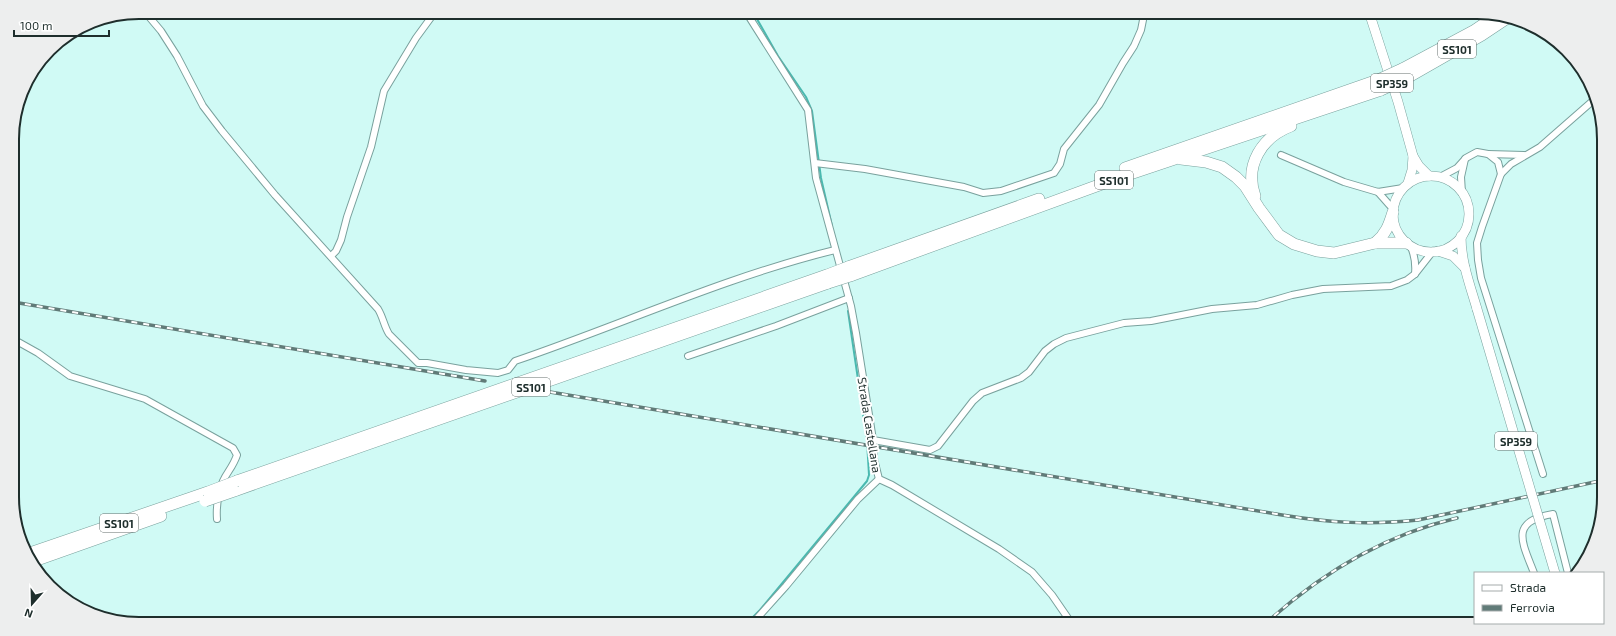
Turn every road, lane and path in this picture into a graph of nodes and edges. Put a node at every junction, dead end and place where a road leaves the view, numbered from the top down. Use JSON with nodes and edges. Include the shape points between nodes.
{"nodes":[{"id":1,"x":151,"y":19,"type":"edge"},
{"id":2,"x":430,"y":19,"type":"edge"},
{"id":3,"x":750,"y":19,"type":"edge"},
{"id":4,"x":1143,"y":19,"type":"edge"},
{"id":5,"x":1371,"y":19,"type":"edge"},
{"id":6,"x":1485,"y":19,"type":"edge"},
{"id":7,"x":1490,"y":20,"type":"edge"},
{"id":8,"x":1502,"y":22,"type":"edge"},
{"id":9,"x":1477,"y":28,"type":"junction"},
{"id":10,"x":1404,"y":74,"type":"junction"},
{"id":11,"x":1379,"y":85,"type":"junction"},
{"id":12,"x":1591,"y":102,"type":"edge"},
{"id":13,"x":1328,"y":107,"type":"junction"},
{"id":14,"x":1488,"y":154,"type":"junction"},
{"id":15,"x":1281,"y":155,"type":"dead end"},
{"id":16,"x":1524,"y":155,"type":"junction"},
{"id":17,"x":1413,"y":156,"type":"junction"},
{"id":18,"x":1466,"y":158,"type":"junction"},
{"id":19,"x":1175,"y":159,"type":"junction"},
{"id":20,"x":815,"y":163,"type":"junction"},
{"id":21,"x":1501,"y":174,"type":"junction"},
{"id":22,"x":1429,"y":176,"type":"junction"},
{"id":23,"x":1440,"y":177,"type":"junction"},
{"id":24,"x":1406,"y":186,"type":"junction"},
{"id":25,"x":1378,"y":192,"type":"junction"},
{"id":26,"x":1462,"y":192,"type":"junction"},
{"id":27,"x":1259,"y":208,"type":"junction"},
{"id":28,"x":1393,"y":211,"type":"junction"},
{"id":29,"x":1462,"y":236,"type":"junction"},
{"id":30,"x":1375,"y":243,"type":"junction"},
{"id":31,"x":1408,"y":244,"type":"junction"},
{"id":32,"x":835,"y":250,"type":"junction"},
{"id":33,"x":1436,"y":251,"type":"junction"},
{"id":34,"x":331,"y":256,"type":"junction"},
{"id":35,"x":1465,"y":268,"type":"junction"},
{"id":36,"x":849,"y":272,"type":"junction"},
{"id":37,"x":1415,"y":274,"type":"junction"},
{"id":38,"x":848,"y":298,"type":"junction"},
{"id":39,"x":19,"y":342,"type":"edge"},
{"id":40,"x":688,"y":356,"type":"dead end"},
{"id":41,"x":873,"y":440,"type":"junction"},
{"id":42,"x":1543,"y":474,"type":"dead end"},
{"id":43,"x":879,"y":479,"type":"junction"},
{"id":44,"x":207,"y":496,"type":"junction"},
{"id":45,"x":217,"y":519,"type":"dead end"},
{"id":46,"x":32,"y":552,"type":"edge"},
{"id":47,"x":37,"y":560,"type":"edge"},
{"id":48,"x":1534,"y":572,"type":"edge"},
{"id":49,"x":1555,"y":572,"type":"edge"},
{"id":50,"x":1568,"y":572,"type":"edge"},
{"id":51,"x":758,"y":617,"type":"edge"},
{"id":52,"x":1067,"y":617,"type":"edge"}],
"edges":[{"from":1,"to":34,"type":"street","via":[[177,56],[203,106],[266,184]]},
{"from":2,"to":34,"type":"street","via":[[384,91],[371,147],[341,240]]},
{"from":3,"to":20,"type":"street","name":"Strada Castellana","via":[[808,110]]},
{"from":4,"to":20,"type":"street","via":[[1134,46],[1099,105],[1064,149],[1060,164],[1054,173],[1001,192],[983,193],[964,186]]},
{"from":5,"to":17,"type":"main road","number":"SP359"},
{"from":6,"to":9,"type":"highway"},
{"from":7,"to":9,"type":"highway","number":"SS101"},
{"from":8,"to":10,"type":"highway","number":"SS101","via":[[1482,35]]},
{"from":9,"to":10,"type":"highway","number":"SS101"},
{"from":10,"to":11,"type":"highway","number":"SS101","bridge":true},
{"from":11,"to":13,"type":"highway","number":"SS101"},
{"from":11,"to":36,"type":"highway","number":"SS101","via":[[1195,142]]},
{"from":12,"to":16,"type":"street","via":[[1540,147]]},
{"from":13,"to":19,"type":"highway","number":"SS101"},
{"from":13,"to":27,"type":"highway","via":[[1308,120],[1280,130],[1262,146],[1252,170],[1252,187]]},
{"from":14,"to":16,"type":"street"},
{"from":14,"to":18,"type":"street","via":[[1477,152]]},
{"from":14,"to":21,"type":"street","via":[[1498,162]]},
{"from":15,"to":25,"type":"street","via":[[1344,182]]},
{"from":16,"to":21,"type":"street"},
{"from":17,"to":22,"type":"main road","number":"SP359"},
{"from":17,"to":24,"type":"main road","number":"SP359","via":[[1412,170]]},
{"from":18,"to":23,"type":"street","via":[[1457,168]]},
{"from":18,"to":26,"type":"street","via":[[1461,177]]},
{"from":19,"to":27,"type":"highway","via":[[1206,162],[1222,167],[1245,186]]},
{"from":19,"to":36,"type":"highway","number":"SS101"},
{"from":20,"to":32,"type":"street","name":"Strada Castellana","via":[[816,178]]},
{"from":21,"to":42,"type":"street","via":[[1482,227],[1478,243],[1478,260],[1481,278]]},
{"from":22,"to":23,"type":"main road"},
{"from":22,"to":24,"type":"main road","via":[[1418,178]]},
{"from":23,"to":26,"type":"main road"},
{"from":24,"to":25,"type":"street"},
{"from":24,"to":28,"type":"main road","via":[[1396,198]]},
{"from":25,"to":28,"type":"street"},
{"from":26,"to":29,"type":"main road","via":[[1468,219]]},
{"from":27,"to":30,"type":"highway","via":[[1279,235],[1294,244],[1317,251],[1334,253]]},
{"from":28,"to":30,"type":"highway","via":[[1387,230]]},
{"from":28,"to":31,"type":"main road","via":[[1395,226]]},
{"from":29,"to":33,"type":"main road","via":[[1447,248]]},
{"from":29,"to":35,"type":"main road","number":"SP359","via":[[1461,250]]},
{"from":30,"to":31,"type":"highway"},
{"from":31,"to":33,"type":"main road","via":[[1423,251]]},
{"from":31,"to":37,"type":"street","via":[[1415,254]]},
{"from":32,"to":34,"type":"street","via":[[750,275],[688,297],[515,361],[508,370],[498,373],[418,363],[389,334],[378,309]]},
{"from":32,"to":38,"type":"street","name":"Strada Castellana"},
{"from":33,"to":35,"type":"main road","via":[[1453,256]]},
{"from":33,"to":37,"type":"street"},
{"from":35,"to":49,"type":"main road","number":"SP359","bridge":true},
{"from":36,"to":44,"type":"highway","number":"SS101","bridge":true},
{"from":37,"to":41,"type":"street","via":[[1391,286],[1323,289],[1257,305],[1212,309],[1151,321],[1124,323],[1071,336],[1045,351],[1021,378],[982,393],[938,446],[930,450]]},
{"from":38,"to":40,"type":"street"},
{"from":38,"to":41,"type":"street","name":"Strada Castellana"},
{"from":39,"to":45,"type":"street","via":[[70,376],[145,399],[233,448],[237,455],[223,480],[216,504]]},
{"from":41,"to":43,"type":"street","name":"Strada Castellana"},
{"from":43,"to":51,"type":"street","via":[[858,499]]},
{"from":43,"to":52,"type":"street","name":"Strada Castellana","via":[[971,532],[1032,572]]},
{"from":44,"to":46,"type":"highway","number":"SS101"},
{"from":44,"to":47,"type":"highway","number":"SS101"},
{"from":48,"to":50,"type":"street","via":[[1523,545],[1524,528],[1534,518],[1553,514]]}]}
